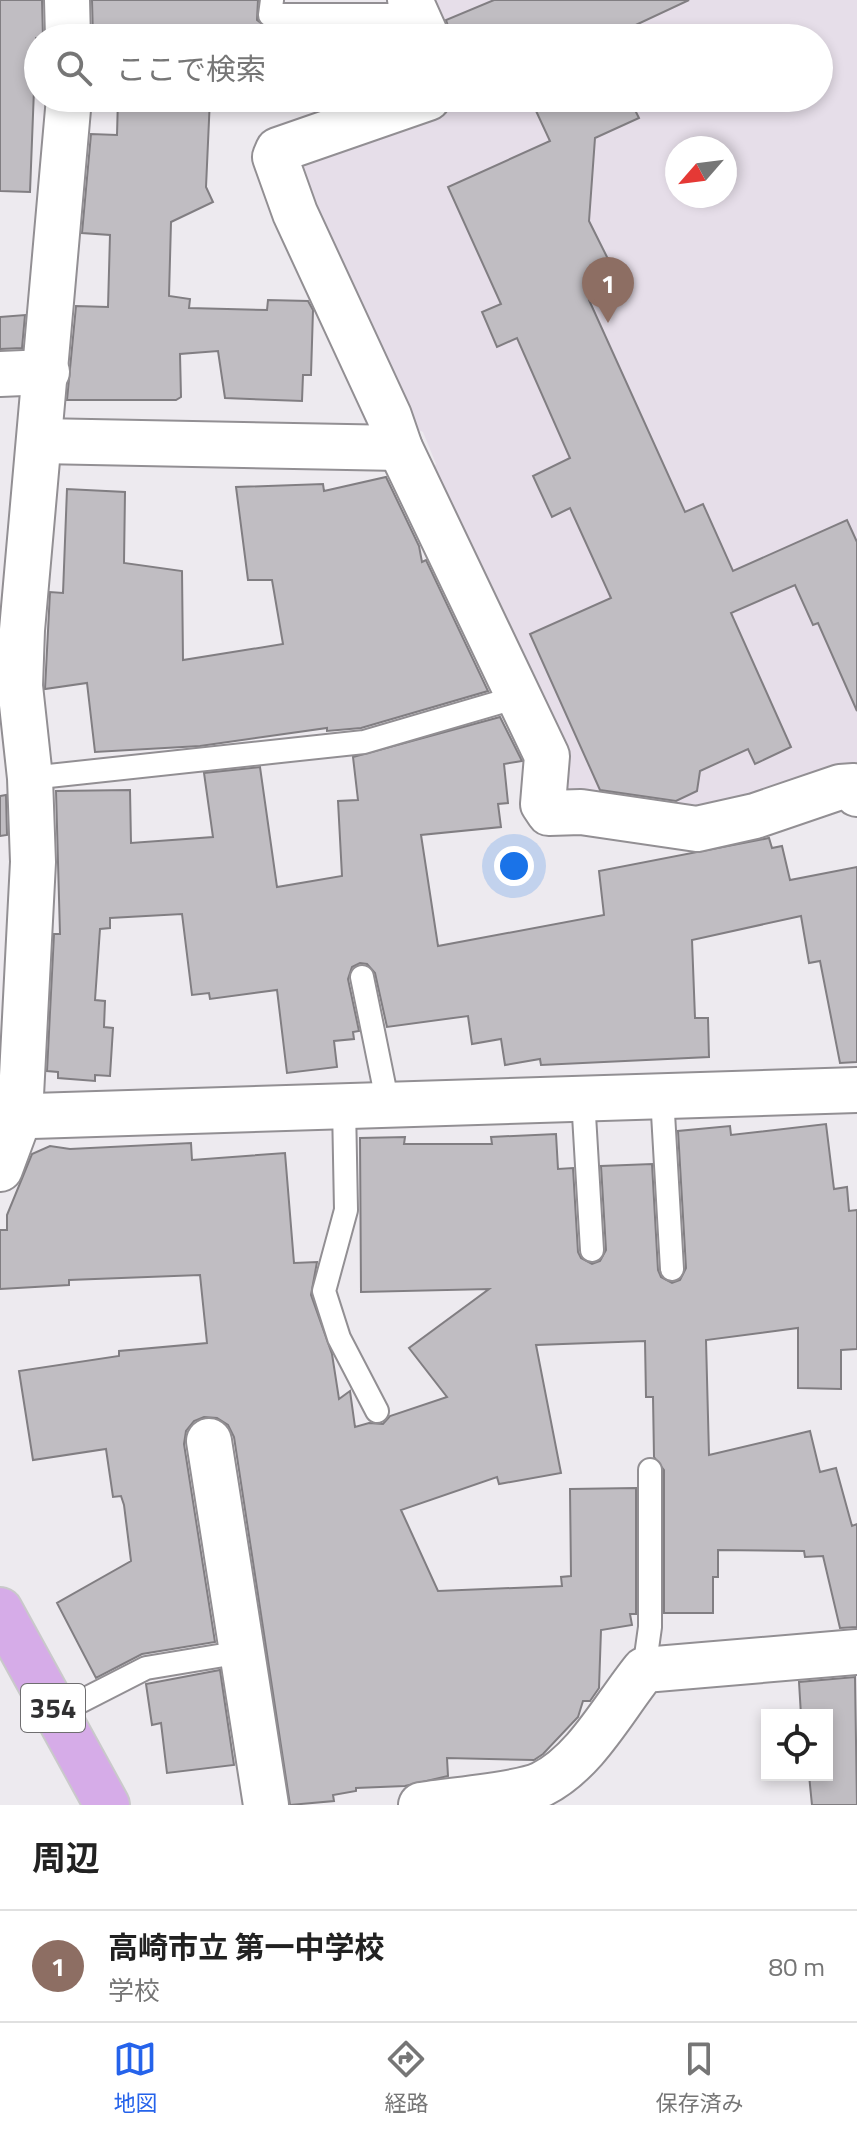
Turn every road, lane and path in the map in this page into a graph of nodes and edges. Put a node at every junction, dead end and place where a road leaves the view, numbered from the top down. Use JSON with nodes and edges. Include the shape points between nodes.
{"nodes":[{"id":1,"x":67,"y":0,"type":"edge"},
{"id":2,"x":272,"y":0,"type":"edge"},
{"id":3,"x":417,"y":18,"type":"edge"},
{"id":4,"x":68,"y":24,"type":"edge"},
{"id":5,"x":68,"y":112,"type":"edge"},
{"id":6,"x":388,"y":112,"type":"edge"},
{"id":7,"x":47,"y":372,"type":"junction"},
{"id":8,"x":0,"y":374,"type":"edge"},
{"id":9,"x":40,"y":441,"type":"junction"},
{"id":10,"x":400,"y":448,"type":"junction"},
{"id":11,"x":521,"y":696,"type":"junction"},
{"id":12,"x":30,"y":778,"type":"junction"},
{"id":13,"x":857,"y":794,"type":"edge"},
{"id":14,"x":362,"y":977,"type":"dead end"},
{"id":15,"x":857,"y":1090,"type":"edge"},
{"id":16,"x":662,"y":1096,"type":"junction"},
{"id":17,"x":583,"y":1098,"type":"junction"},
{"id":18,"x":388,"y":1105,"type":"junction"},
{"id":19,"x":344,"y":1106,"type":"junction"},
{"id":20,"x":10,"y":1116,"type":"edge"},
{"id":21,"x":0,"y":1169,"type":"edge"},
{"id":22,"x":592,"y":1250,"type":"dead end"},
{"id":23,"x":672,"y":1269,"type":"dead end"},
{"id":24,"x":377,"y":1411,"type":"dead end"},
{"id":25,"x":209,"y":1441,"type":"dead end"},
{"id":26,"x":650,"y":1470,"type":"dead end"},
{"id":27,"x":0,"y":1610,"type":"edge"},
{"id":28,"x":242,"y":1652,"type":"junction"},
{"id":29,"x":857,"y":1652,"type":"edge"},
{"id":30,"x":644,"y":1670,"type":"junction"},
{"id":31,"x":56,"y":1714,"type":"junction"},
{"id":32,"x":538,"y":1795,"type":"edge"},
{"id":33,"x":107,"y":1805,"type":"edge"},
{"id":34,"x":266,"y":1805,"type":"edge"},
{"id":35,"x":421,"y":1805,"type":"edge"}],
"edges":[{"from":1,"to":4,"type":"street"},
{"from":2,"to":3,"type":"lane","via":[[270,15]]},
{"from":5,"to":7,"type":"street"},
{"from":6,"to":10,"type":"street","via":[[278,150],[275,157]]},
{"from":7,"to":8,"type":"street"},
{"from":7,"to":9,"type":"street"},
{"from":9,"to":10,"type":"street"},
{"from":9,"to":12,"type":"street","via":[[20,686]]},
{"from":10,"to":11,"type":"street"},
{"from":11,"to":12,"type":"lane","via":[[364,742]]},
{"from":11,"to":13,"type":"street","via":[[547,756],[543,804],[549,813],[581,812],[697,829],[840,787],[854,786]]},
{"from":12,"to":20,"type":"street","via":[[33,862]]},
{"from":14,"to":18,"type":"lane"},
{"from":15,"to":16,"type":"street"},
{"from":16,"to":17,"type":"street"},
{"from":16,"to":23,"type":"lane"},
{"from":17,"to":18,"type":"street"},
{"from":17,"to":22,"type":"lane"},
{"from":18,"to":19,"type":"street"},
{"from":19,"to":20,"type":"street"},
{"from":19,"to":24,"type":"lane","via":[[346,1210],[324,1291],[339,1338]]},
{"from":20,"to":21,"type":"street"},
{"from":25,"to":28,"type":"street"},
{"from":26,"to":30,"type":"lane","via":[[650,1627]]},
{"from":27,"to":31,"type":"highway","number":"354"},
{"from":28,"to":31,"type":"lane","via":[[146,1668]]},
{"from":28,"to":34,"type":"street"},
{"from":29,"to":30,"type":"street"},
{"from":30,"to":32,"type":"street","via":[[575,1761]]},
{"from":31,"to":33,"type":"highway","number":"354"},
{"from":32,"to":35,"type":"street"}]}
